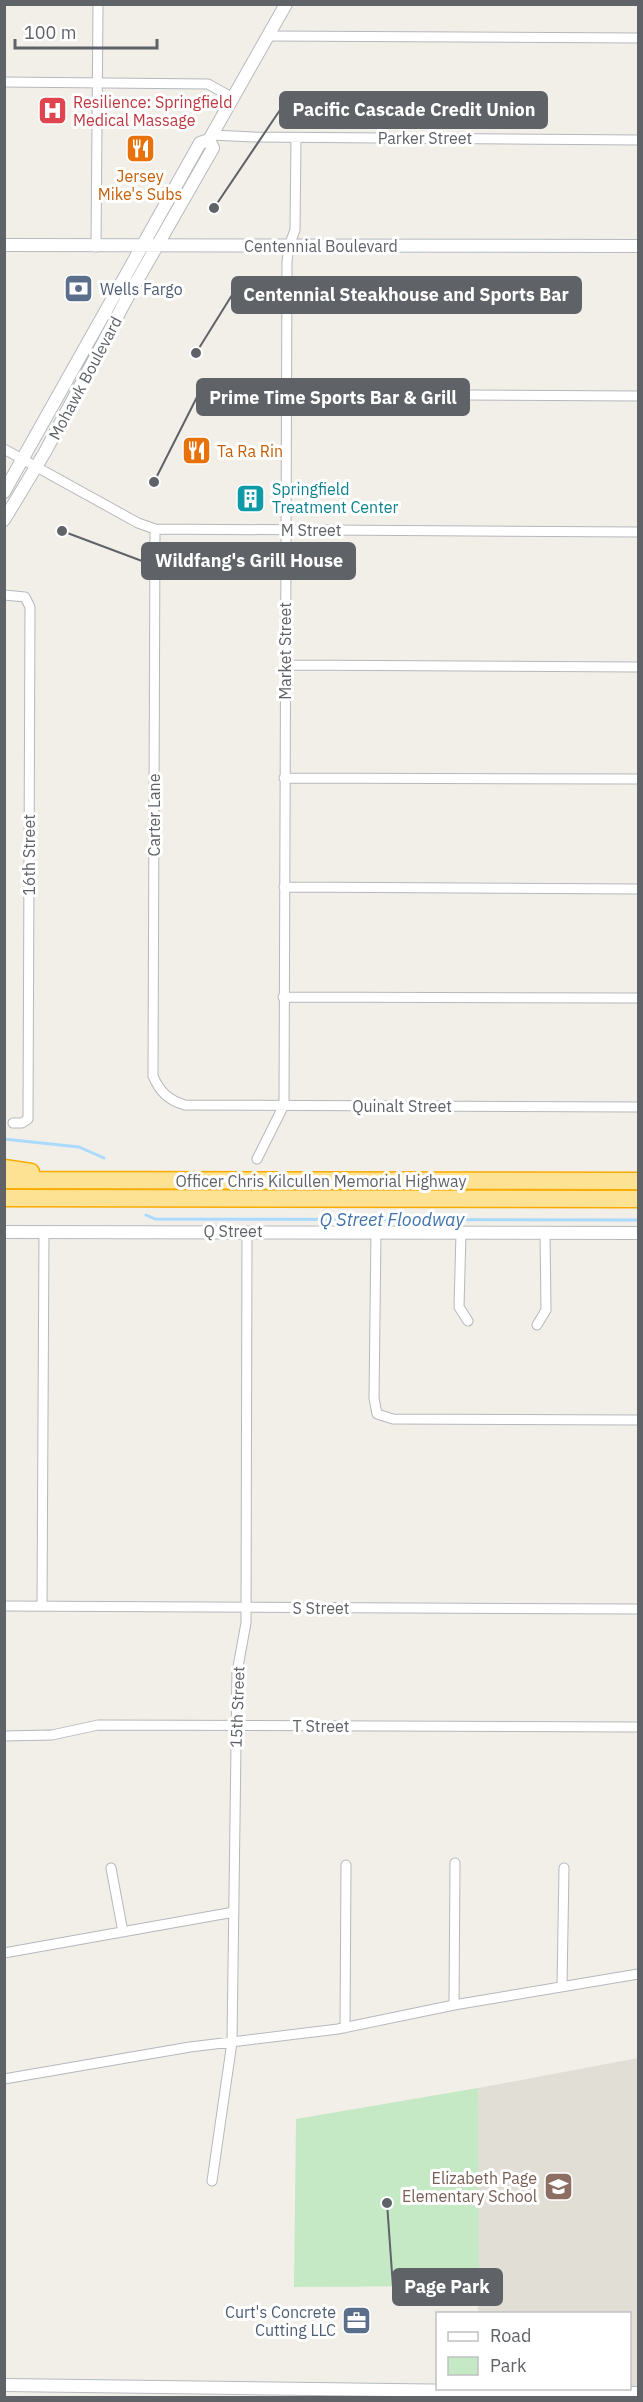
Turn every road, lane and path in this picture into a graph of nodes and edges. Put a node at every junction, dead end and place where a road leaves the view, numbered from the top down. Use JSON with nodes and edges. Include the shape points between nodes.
{"nodes":[{"id":1,"x":98,"y":4,"type":"edge"},
{"id":2,"x":286,"y":4,"type":"edge"},
{"id":3,"x":268,"y":36,"type":"junction"},
{"id":4,"x":639,"y":38,"type":"edge"},
{"id":5,"x":4,"y":82,"type":"edge"},
{"id":6,"x":98,"y":83,"type":"junction"},
{"id":7,"x":233,"y":98,"type":"junction"},
{"id":8,"x":211,"y":137,"type":"junction"},
{"id":9,"x":296,"y":138,"type":"junction"},
{"id":10,"x":639,"y":140,"type":"edge"},
{"id":11,"x":4,"y":245,"type":"edge"},
{"id":12,"x":289,"y":246,"type":"junction"},
{"id":13,"x":639,"y":246,"type":"edge"},
{"id":14,"x":96,"y":247,"type":"junction"},
{"id":15,"x":142,"y":247,"type":"junction"},
{"id":16,"x":156,"y":247,"type":"junction"},
{"id":17,"x":286,"y":394,"type":"junction"},
{"id":18,"x":639,"y":396,"type":"edge"},
{"id":19,"x":4,"y":449,"type":"edge"},
{"id":20,"x":23,"y":458,"type":"junction"},
{"id":21,"x":36,"y":465,"type":"junction"},
{"id":22,"x":4,"y":492,"type":"edge"},
{"id":23,"x":4,"y":520,"type":"edge"},
{"id":24,"x":155,"y":529,"type":"junction"},
{"id":25,"x":286,"y":530,"type":"junction"},
{"id":26,"x":639,"y":532,"type":"edge"},
{"id":27,"x":4,"y":595,"type":"edge"},
{"id":28,"x":285,"y":665,"type":"junction"},
{"id":29,"x":639,"y":667,"type":"edge"},
{"id":30,"x":284,"y":778,"type":"junction"},
{"id":31,"x":639,"y":779,"type":"edge"},
{"id":32,"x":284,"y":887,"type":"junction"},
{"id":33,"x":639,"y":889,"type":"edge"},
{"id":34,"x":284,"y":997,"type":"junction"},
{"id":35,"x":639,"y":998,"type":"edge"},
{"id":36,"x":166,"y":1097,"type":"joint"},
{"id":37,"x":284,"y":1105,"type":"junction"},
{"id":38,"x":639,"y":1107,"type":"edge"},
{"id":39,"x":13,"y":1123,"type":"dead end"},
{"id":40,"x":257,"y":1159,"type":"dead end"},
{"id":41,"x":4,"y":1168,"type":"edge"},
{"id":42,"x":4,"y":1180,"type":"edge"},
{"id":43,"x":54,"y":1180,"type":"junction"},
{"id":44,"x":639,"y":1181,"type":"edge"},
{"id":45,"x":4,"y":1198,"type":"edge"},
{"id":46,"x":39,"y":1198,"type":"junction"},
{"id":47,"x":639,"y":1199,"type":"edge"},
{"id":48,"x":4,"y":1207,"type":"edge"},
{"id":49,"x":44,"y":1231,"type":"junction"},
{"id":50,"x":4,"y":1232,"type":"edge"},
{"id":51,"x":247,"y":1232,"type":"junction"},
{"id":52,"x":376,"y":1232,"type":"junction"},
{"id":53,"x":545,"y":1232,"type":"junction"},
{"id":54,"x":461,"y":1233,"type":"junction"},
{"id":55,"x":639,"y":1233,"type":"edge"},
{"id":56,"x":468,"y":1321,"type":"dead end"},
{"id":57,"x":537,"y":1324,"type":"dead end"},
{"id":58,"x":639,"y":1420,"type":"edge"},
{"id":59,"x":4,"y":1606,"type":"edge"},
{"id":60,"x":42,"y":1606,"type":"junction"},
{"id":61,"x":246,"y":1608,"type":"junction"},
{"id":62,"x":639,"y":1609,"type":"edge"},
{"id":63,"x":236,"y":1726,"type":"junction"},
{"id":64,"x":639,"y":1727,"type":"edge"},
{"id":65,"x":4,"y":1736,"type":"edge"},
{"id":66,"x":455,"y":1863,"type":"dead end"},
{"id":67,"x":346,"y":1866,"type":"dead end"},
{"id":68,"x":111,"y":1868,"type":"dead end"},
{"id":69,"x":564,"y":1868,"type":"dead end"},
{"id":70,"x":234,"y":1912,"type":"junction"},
{"id":71,"x":123,"y":1932,"type":"junction"},
{"id":72,"x":4,"y":1953,"type":"edge"},
{"id":73,"x":639,"y":1974,"type":"edge"},
{"id":74,"x":562,"y":1987,"type":"junction"},
{"id":75,"x":454,"y":2006,"type":"junction"},
{"id":76,"x":345,"y":2028,"type":"junction"},
{"id":77,"x":232,"y":2042,"type":"junction"},
{"id":78,"x":4,"y":2079,"type":"edge"},
{"id":79,"x":212,"y":2181,"type":"dead end"},
{"id":80,"x":4,"y":2385,"type":"edge"},
{"id":81,"x":194,"y":2392,"type":"edge"},
{"id":82,"x":330,"y":2393,"type":"edge"},
{"id":83,"x":639,"y":2393,"type":"edge"},
{"id":84,"x":566,"y":2395,"type":"edge"}],
"edges":[{"from":1,"to":6,"type":"street"},
{"from":2,"to":3,"type":"main road","name":"Mohawk Boulevard"},
{"from":3,"to":4,"type":"street"},
{"from":3,"to":7,"type":"main road","name":"Mohawk Boulevard"},
{"from":5,"to":6,"type":"street"},
{"from":6,"to":7,"type":"street","via":[[208,84]]},
{"from":6,"to":14,"type":"street"},
{"from":7,"to":8,"type":"main road","name":"Mohawk Boulevard"},
{"from":8,"to":9,"type":"street","name":"Parker Street"},
{"from":8,"to":15,"type":"main road","name":"Mohawk Boulevard","via":[[200,143]]},
{"from":8,"to":16,"type":"main road","name":"Mohawk Boulevard","via":[[213,148]]},
{"from":9,"to":10,"type":"street","name":"Parker Street"},
{"from":9,"to":12,"type":"street","name":"Market Street","via":[[295,230]]},
{"from":11,"to":14,"type":"main road","name":"Centennial Boulevard"},
{"from":12,"to":13,"type":"main road","name":"Centennial Boulevard"},
{"from":12,"to":16,"type":"main road","name":"Centennial Boulevard"},
{"from":12,"to":17,"type":"street","name":"Market Street"},
{"from":14,"to":15,"type":"main road","name":"Centennial Boulevard"},
{"from":15,"to":16,"type":"main road","name":"Centennial Boulevard"},
{"from":15,"to":20,"type":"main road","name":"Mohawk Boulevard"},
{"from":16,"to":21,"type":"main road","name":"Mohawk Boulevard"},
{"from":17,"to":18,"type":"street"},
{"from":17,"to":25,"type":"street","name":"Market Street"},
{"from":19,"to":20,"type":"street","name":"M Street"},
{"from":20,"to":21,"type":"street","name":"M Street"},
{"from":20,"to":22,"type":"main road","name":"Mohawk Boulevard"},
{"from":21,"to":23,"type":"main road","name":"Mohawk Boulevard"},
{"from":21,"to":24,"type":"street","name":"M Street","via":[[138,524]]},
{"from":24,"to":25,"type":"street","name":"M Street"},
{"from":24,"to":36,"type":"street","name":"Carter Lane","via":[[153,1076]]},
{"from":25,"to":26,"type":"street","name":"M Street"},
{"from":25,"to":28,"type":"street","name":"Market Street"},
{"from":27,"to":39,"type":"street","name":"16th Street","via":[[25,597],[30,607],[28,1119]]},
{"from":28,"to":29,"type":"street"},
{"from":28,"to":30,"type":"street","name":"Market Street"},
{"from":30,"to":31,"type":"street"},
{"from":30,"to":32,"type":"street","name":"Market Street"},
{"from":32,"to":33,"type":"street"},
{"from":32,"to":34,"type":"street","name":"Market Street"},
{"from":34,"to":35,"type":"street"},
{"from":34,"to":37,"type":"street","name":"Market Street"},
{"from":36,"to":37,"type":"street","name":"Quinalt Street","via":[[185,1105]]},
{"from":37,"to":38,"type":"street","name":"Quinalt Street"},
{"from":37,"to":40,"type":"street","name":"Market Street"},
{"from":41,"to":43,"type":"highway"},
{"from":42,"to":43,"type":"highway","name":"Officer Chris Kilcullen Memorial Highway"},
{"from":43,"to":44,"type":"highway","name":"Officer Chris Kilcullen Memorial Highway"},
{"from":45,"to":46,"type":"highway","name":"Officer Chris Kilcullen Memorial Highway"},
{"from":46,"to":47,"type":"highway","name":"Officer Chris Kilcullen Memorial Highway"},
{"from":46,"to":48,"type":"highway"},
{"from":49,"to":50,"type":"main road","name":"Q Street"},
{"from":49,"to":51,"type":"main road","name":"Q Street"},
{"from":49,"to":60,"type":"street"},
{"from":51,"to":52,"type":"main road","name":"Q Street"},
{"from":51,"to":61,"type":"street","name":"15th Street"},
{"from":52,"to":54,"type":"main road","name":"Q Street"},
{"from":52,"to":58,"type":"street","via":[[377,1414],[393,1419]]},
{"from":53,"to":54,"type":"main road","name":"Q Street"},
{"from":53,"to":55,"type":"main road","name":"Q Street"},
{"from":53,"to":57,"type":"street","via":[[546,1310]]},
{"from":54,"to":56,"type":"street","via":[[459,1308]]},
{"from":59,"to":60,"type":"street","name":"S Street"},
{"from":60,"to":61,"type":"street","name":"S Street"},
{"from":61,"to":62,"type":"street","name":"S Street"},
{"from":61,"to":63,"type":"street","name":"15th Street","via":[[237,1672]]},
{"from":63,"to":64,"type":"street","name":"T Street"},
{"from":63,"to":65,"type":"street","name":"T Street","via":[[98,1725],[52,1735]]},
{"from":63,"to":70,"type":"street","name":"15th Street"},
{"from":66,"to":75,"type":"street"},
{"from":67,"to":76,"type":"street"},
{"from":68,"to":71,"type":"street"},
{"from":69,"to":74,"type":"street"},
{"from":70,"to":71,"type":"street"},
{"from":70,"to":77,"type":"street","name":"15th Street"},
{"from":71,"to":72,"type":"street"},
{"from":73,"to":74,"type":"street"},
{"from":74,"to":75,"type":"street"},
{"from":75,"to":76,"type":"street"},
{"from":76,"to":77,"type":"street"},
{"from":77,"to":78,"type":"street"},
{"from":77,"to":79,"type":"street","name":"15th Street"},
{"from":80,"to":81,"type":"main road"},
{"from":81,"to":82,"type":"main road"},
{"from":82,"to":84,"type":"main road"},
{"from":83,"to":84,"type":"main road"}]}
